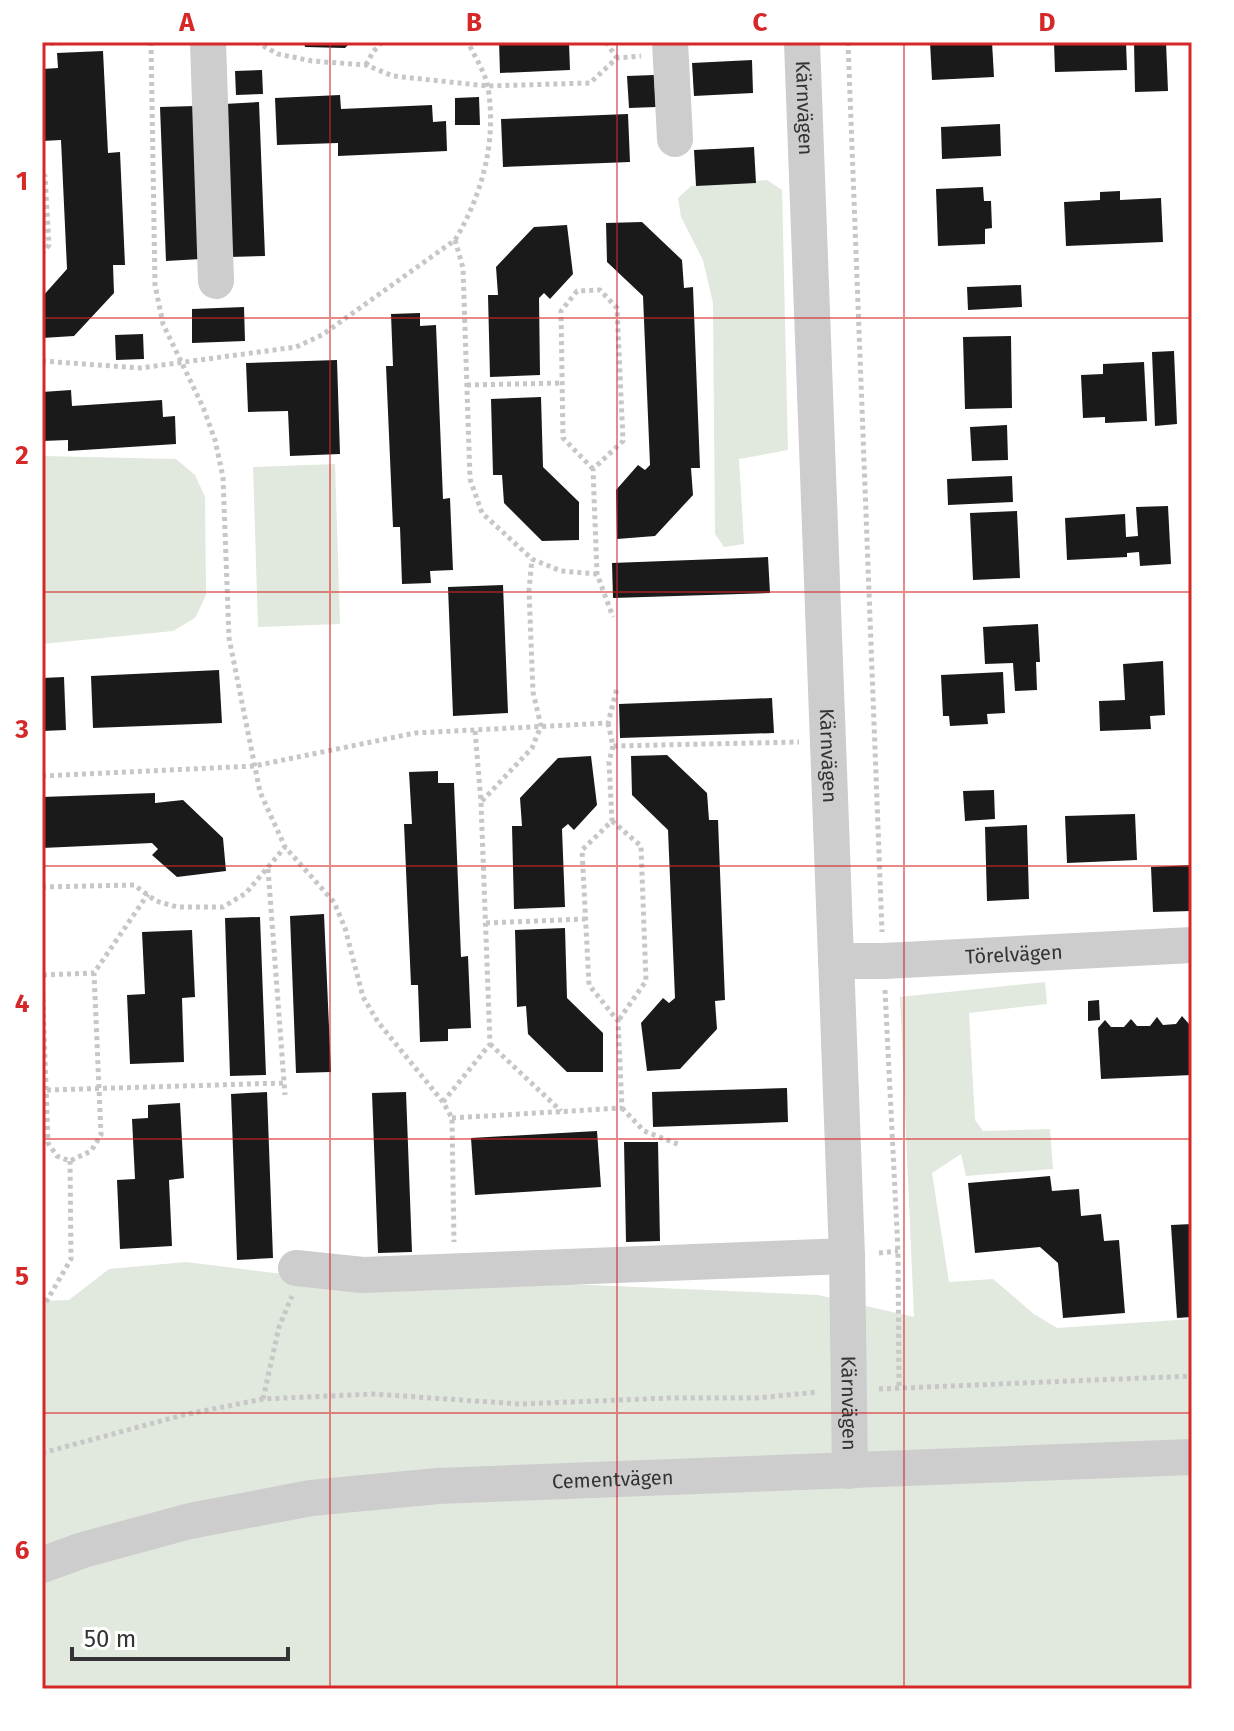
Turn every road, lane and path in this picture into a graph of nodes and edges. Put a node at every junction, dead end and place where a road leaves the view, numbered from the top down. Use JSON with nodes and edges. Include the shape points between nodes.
{"nodes":[{"id":1,"x":72,"y":42,"type":"edge"},
{"id":2,"x":151,"y":42,"type":"edge"},
{"id":3,"x":208,"y":42,"type":"edge"},
{"id":4,"x":256,"y":42,"type":"edge"},
{"id":5,"x":382,"y":42,"type":"edge"},
{"id":6,"x":468,"y":42,"type":"edge"},
{"id":7,"x":606,"y":42,"type":"edge"},
{"id":8,"x":802,"y":42,"type":"edge"},
{"id":9,"x":848,"y":42,"type":"edge"},
{"id":10,"x":42,"y":44,"type":"edge"},
{"id":11,"x":670,"y":48,"type":"edge"},
{"id":12,"x":617,"y":58,"type":"junction"},
{"id":13,"x":366,"y":65,"type":"junction"},
{"id":14,"x":488,"y":86,"type":"junction"},
{"id":15,"x":675,"y":139,"type":"dead end"},
{"id":16,"x":42,"y":175,"type":"edge"},
{"id":17,"x":455,"y":240,"type":"junction"},
{"id":18,"x":42,"y":253,"type":"edge"},
{"id":19,"x":216,"y":281,"type":"dead end"},
{"id":20,"x":42,"y":361,"type":"edge"},
{"id":21,"x":179,"y":361,"type":"junction"},
{"id":22,"x":562,"y":383,"type":"junction"},
{"id":23,"x":467,"y":385,"type":"junction"},
{"id":24,"x":593,"y":469,"type":"junction"},
{"id":25,"x":532,"y":559,"type":"junction"},
{"id":26,"x":597,"y":574,"type":"junction"},
{"id":27,"x":613,"y":617,"type":"dead end"},
{"id":28,"x":617,"y":688,"type":"dead end"},
{"id":29,"x":608,"y":723,"type":"junction"},
{"id":30,"x":541,"y":726,"type":"junction"},
{"id":31,"x":475,"y":730,"type":"junction"},
{"id":32,"x":828,"y":742,"type":"junction"},
{"id":33,"x":613,"y":746,"type":"junction"},
{"id":34,"x":254,"y":766,"type":"junction"},
{"id":35,"x":42,"y":776,"type":"edge"},
{"id":36,"x":481,"y":802,"type":"junction"},
{"id":37,"x":612,"y":821,"type":"junction"},
{"id":38,"x":285,"y":847,"type":"junction"},
{"id":39,"x":268,"y":868,"type":"junction"},
{"id":40,"x":42,"y":887,"type":"edge"},
{"id":41,"x":148,"y":894,"type":"junction"},
{"id":42,"x":585,"y":919,"type":"junction"},
{"id":43,"x":486,"y":923,"type":"junction"},
{"id":44,"x":1192,"y":945,"type":"edge"},
{"id":45,"x":836,"y":961,"type":"junction"},
{"id":46,"x":884,"y":961,"type":"junction"},
{"id":47,"x":94,"y":973,"type":"junction"},
{"id":48,"x":42,"y":974,"type":"edge"},
{"id":49,"x":618,"y":1021,"type":"junction"},
{"id":50,"x":490,"y":1044,"type":"junction"},
{"id":51,"x":284,"y":1083,"type":"junction"},
{"id":52,"x":100,"y":1089,"type":"junction"},
{"id":53,"x":47,"y":1090,"type":"junction"},
{"id":54,"x":285,"y":1095,"type":"dead end"},
{"id":55,"x":443,"y":1102,"type":"junction"},
{"id":56,"x":622,"y":1108,"type":"junction"},
{"id":57,"x":561,"y":1111,"type":"junction"},
{"id":58,"x":452,"y":1118,"type":"junction"},
{"id":59,"x":680,"y":1145,"type":"dead end"},
{"id":60,"x":70,"y":1161,"type":"junction"},
{"id":61,"x":847,"y":1256,"type":"junction"},
{"id":62,"x":296,"y":1268,"type":"joint"},
{"id":63,"x":455,"y":1271,"type":"junction"},
{"id":64,"x":42,"y":1309,"type":"edge"},
{"id":65,"x":1192,"y":1376,"type":"edge"},
{"id":66,"x":849,"y":1389,"type":"junction"},
{"id":67,"x":899,"y":1390,"type":"junction"},
{"id":68,"x":263,"y":1399,"type":"junction"},
{"id":69,"x":42,"y":1453,"type":"edge"},
{"id":70,"x":1192,"y":1457,"type":"edge"},
{"id":71,"x":850,"y":1471,"type":"junction"},
{"id":72,"x":42,"y":1565,"type":"edge"}],
"edges":[{"from":1,"to":10,"type":"path"},
{"from":2,"to":21,"type":"path","via":[[155,285],[163,324]]},
{"from":3,"to":19,"type":"street"},
{"from":4,"to":13,"type":"path","via":[[278,54]]},
{"from":5,"to":13,"type":"path"},
{"from":6,"to":14,"type":"path"},
{"from":7,"to":12,"type":"path"},
{"from":8,"to":32,"type":"street","name":"Kärnvägen"},
{"from":9,"to":46,"type":"path"},
{"from":11,"to":12,"type":"path"},
{"from":11,"to":15,"type":"street"},
{"from":12,"to":14,"type":"path","via":[[590,83]]},
{"from":13,"to":14,"type":"path","via":[[393,76]]},
{"from":14,"to":17,"type":"path","via":[[485,173]]},
{"from":16,"to":18,"type":"path","via":[[49,245]]},
{"from":17,"to":21,"type":"path","via":[[322,335],[296,347]]},
{"from":17,"to":23,"type":"path","via":[[463,268]]},
{"from":20,"to":21,"type":"path","via":[[140,368]]},
{"from":21,"to":34,"type":"path","via":[[203,407],[223,477],[229,638]]},
{"from":22,"to":23,"type":"path"},
{"from":22,"to":24,"type":"path","via":[[563,438]]},
{"from":22,"to":24,"type":"path","via":[[561,311],[577,291],[600,290],[617,308],[623,441]]},
{"from":23,"to":25,"type":"path","via":[[475,498],[482,513]]},
{"from":24,"to":26,"type":"path"},
{"from":25,"to":26,"type":"path","via":[[561,571]]},
{"from":25,"to":30,"type":"path","via":[[533,692]]},
{"from":26,"to":27,"type":"path"},
{"from":28,"to":29,"type":"path"},
{"from":29,"to":30,"type":"path"},
{"from":29,"to":33,"type":"path"},
{"from":30,"to":31,"type":"path"},
{"from":30,"to":36,"type":"path","via":[[532,748]]},
{"from":31,"to":34,"type":"path","via":[[415,733]]},
{"from":31,"to":36,"type":"path"},
{"from":32,"to":33,"type":"path"},
{"from":32,"to":45,"type":"street","name":"Kärnvägen"},
{"from":33,"to":37,"type":"path"},
{"from":34,"to":35,"type":"path"},
{"from":34,"to":38,"type":"path"},
{"from":36,"to":43,"type":"path"},
{"from":37,"to":42,"type":"path","via":[[582,850]]},
{"from":37,"to":49,"type":"path","via":[[641,846],[646,981]]},
{"from":38,"to":39,"type":"path"},
{"from":38,"to":55,"type":"path","via":[[334,902],[363,997],[378,1022]]},
{"from":39,"to":41,"type":"path","via":[[246,893],[223,907],[177,907]]},
{"from":39,"to":51,"type":"path"},
{"from":40,"to":41,"type":"path","via":[[134,885]]},
{"from":41,"to":47,"type":"path"},
{"from":42,"to":43,"type":"path"},
{"from":42,"to":49,"type":"path","via":[[589,985]]},
{"from":43,"to":50,"type":"path"},
{"from":44,"to":46,"type":"street","name":"Törelvägen"},
{"from":45,"to":46,"type":"street","name":"Törelvägen"},
{"from":45,"to":61,"type":"street","name":"Kärnvägen"},
{"from":46,"to":67,"type":"path"},
{"from":47,"to":48,"type":"path"},
{"from":47,"to":52,"type":"path"},
{"from":48,"to":53,"type":"path"},
{"from":49,"to":56,"type":"path"},
{"from":50,"to":55,"type":"path"},
{"from":50,"to":57,"type":"path"},
{"from":51,"to":52,"type":"path"},
{"from":51,"to":54,"type":"path"},
{"from":52,"to":53,"type":"path"},
{"from":52,"to":60,"type":"path","via":[[101,1135],[91,1151]]},
{"from":53,"to":60,"type":"path","via":[[48,1143],[57,1156]]},
{"from":55,"to":58,"type":"path"},
{"from":56,"to":57,"type":"path"},
{"from":56,"to":59,"type":"path","via":[[644,1131]]},
{"from":57,"to":58,"type":"path"},
{"from":58,"to":63,"type":"path"},
{"from":60,"to":64,"type":"path","via":[[71,1259]]},
{"from":61,"to":63,"type":"street"},
{"from":61,"to":66,"type":"street","name":"Kärnvägen"},
{"from":62,"to":63,"type":"street","via":[[363,1275]]},
{"from":62,"to":68,"type":"path","via":[[296,1286],[279,1327]]},
{"from":65,"to":67,"type":"path"},
{"from":66,"to":67,"type":"path"},
{"from":66,"to":68,"type":"path","via":[[757,1398],[520,1404],[373,1394]]},
{"from":66,"to":71,"type":"street","name":"Kärnvägen"},
{"from":68,"to":69,"type":"path"},
{"from":70,"to":71,"type":"street","name":"Cementvägen"},
{"from":71,"to":72,"type":"street","name":"Cementvägen","via":[[438,1486],[311,1498],[190,1521]]}]}
